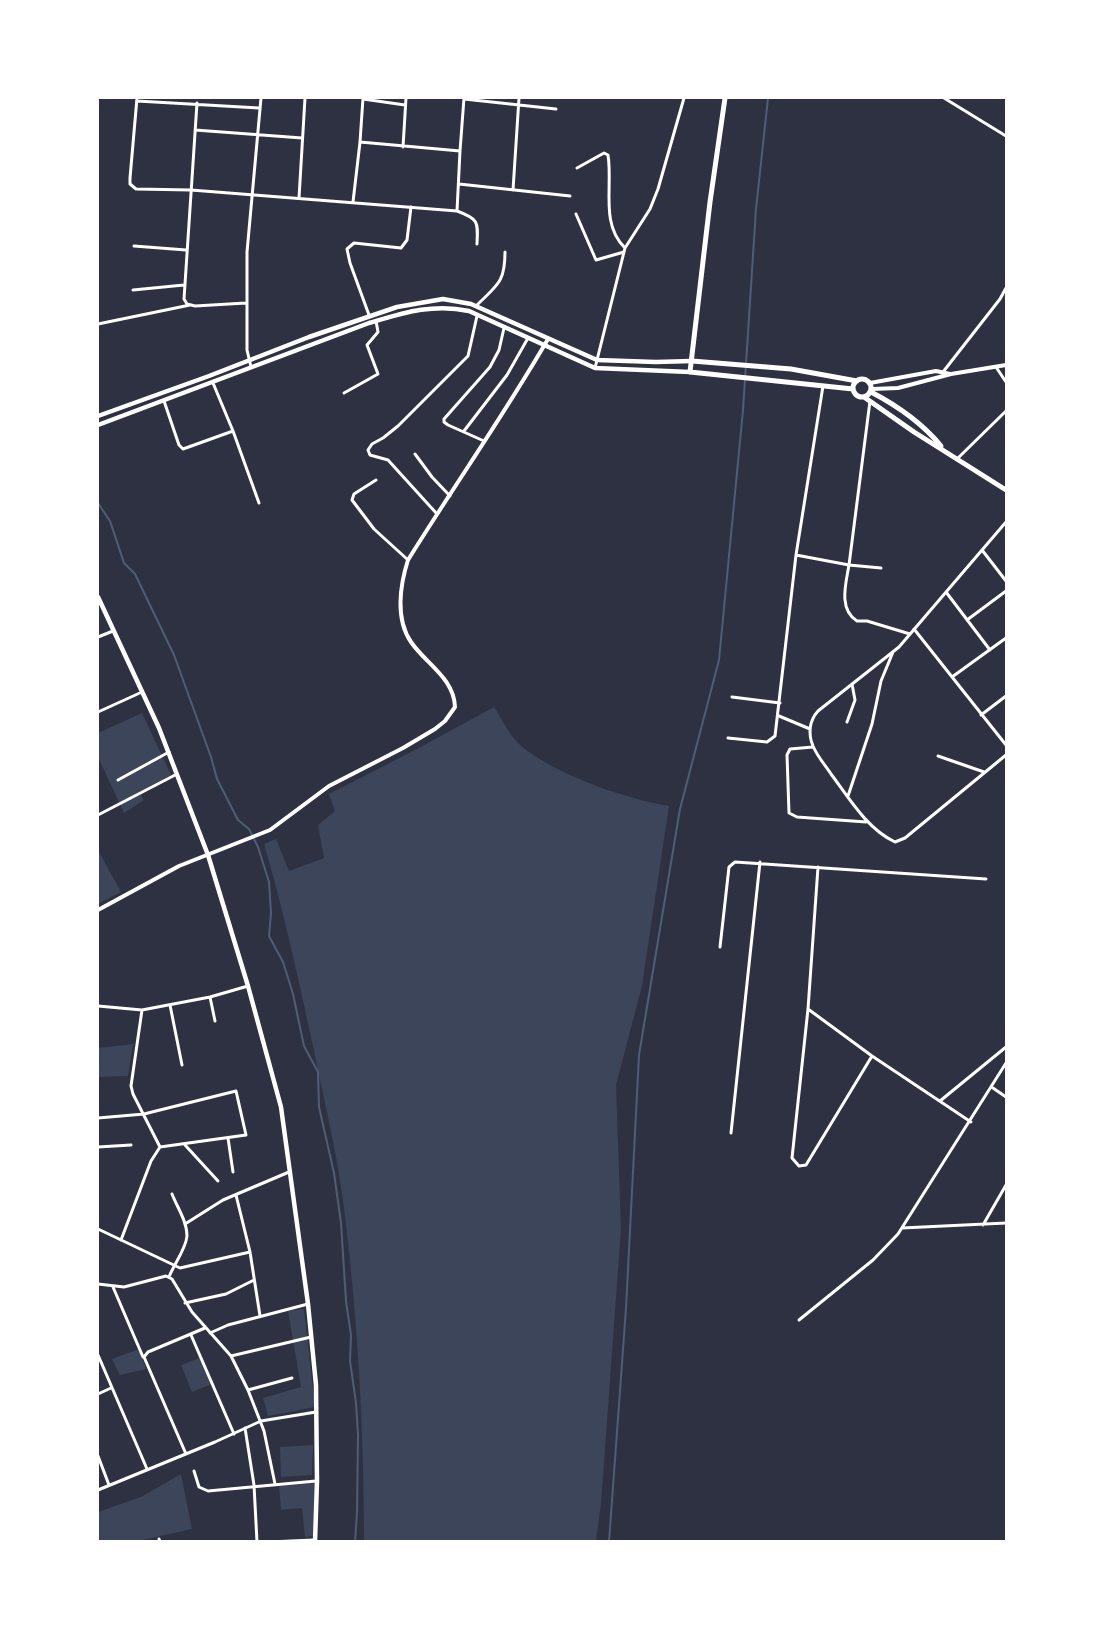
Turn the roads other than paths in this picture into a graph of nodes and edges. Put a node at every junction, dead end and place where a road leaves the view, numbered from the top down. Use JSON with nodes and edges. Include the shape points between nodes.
{"nodes":[{"id":1,"x":261,"y":98,"type":"edge"},
{"id":2,"x":305,"y":98,"type":"edge"},
{"id":3,"x":363,"y":98,"type":"edge"},
{"id":4,"x":406,"y":98,"type":"edge"},
{"id":5,"x":464,"y":98,"type":"edge"},
{"id":6,"x":519,"y":98,"type":"edge"},
{"id":7,"x":684,"y":98,"type":"edge"},
{"id":8,"x":725,"y":98,"type":"edge"},
{"id":9,"x":944,"y":98,"type":"edge"},
{"id":10,"x":137,"y":99,"type":"edge"},
{"id":11,"x":197,"y":103,"type":"junction"},
{"id":12,"x":405,"y":105,"type":"junction"},
{"id":13,"x":519,"y":105,"type":"junction"},
{"id":14,"x":260,"y":108,"type":"junction"},
{"id":15,"x":556,"y":109,"type":"dead end"},
{"id":16,"x":195,"y":130,"type":"junction"},
{"id":17,"x":256,"y":135,"type":"junction"},
{"id":18,"x":1006,"y":136,"type":"edge"},
{"id":19,"x":302,"y":138,"type":"junction"},
{"id":20,"x":360,"y":142,"type":"junction"},
{"id":21,"x":403,"y":147,"type":"junction"},
{"id":22,"x":460,"y":151,"type":"junction"},
{"id":23,"x":577,"y":168,"type":"dead end"},
{"id":24,"x":459,"y":184,"type":"junction"},
{"id":25,"x":191,"y":190,"type":"junction"},
{"id":26,"x":513,"y":190,"type":"junction"},
{"id":27,"x":250,"y":195,"type":"junction"},
{"id":28,"x":570,"y":196,"type":"dead end"},
{"id":29,"x":299,"y":198,"type":"junction"},
{"id":30,"x":353,"y":202,"type":"junction"},
{"id":31,"x":411,"y":207,"type":"junction"},
{"id":32,"x":457,"y":211,"type":"junction"},
{"id":33,"x":576,"y":214,"type":"dead end"},
{"id":34,"x":477,"y":244,"type":"dead end"},
{"id":35,"x":134,"y":246,"type":"dead end"},
{"id":36,"x":186,"y":250,"type":"junction"},
{"id":37,"x":625,"y":250,"type":"junction"},
{"id":38,"x":506,"y":252,"type":"dead end"},
{"id":39,"x":184,"y":285,"type":"junction"},
{"id":40,"x":1006,"y":288,"type":"edge"},
{"id":41,"x":133,"y":290,"type":"dead end"},
{"id":42,"x":246,"y":303,"type":"junction"},
{"id":43,"x":190,"y":305,"type":"junction"},
{"id":44,"x":476,"y":306,"type":"junction"},
{"id":45,"x":369,"y":315,"type":"junction"},
{"id":46,"x":478,"y":315,"type":"junction"},
{"id":47,"x":376,"y":321,"type":"junction"},
{"id":48,"x":98,"y":324,"type":"edge"},
{"id":49,"x":505,"y":327,"type":"junction"},
{"id":50,"x":528,"y":338,"type":"junction"},
{"id":51,"x":548,"y":339,"type":"junction"},
{"id":52,"x":544,"y":346,"type":"junction"},
{"id":53,"x":249,"y":360,"type":"junction"},
{"id":54,"x":597,"y":360,"type":"junction"},
{"id":55,"x":692,"y":361,"type":"junction"},
{"id":56,"x":1006,"y":365,"type":"edge"},
{"id":57,"x":251,"y":367,"type":"junction"},
{"id":58,"x":996,"y":367,"type":"junction"},
{"id":59,"x":595,"y":368,"type":"junction"},
{"id":60,"x":690,"y":372,"type":"junction"},
{"id":61,"x":943,"y":372,"type":"junction"},
{"id":62,"x":951,"y":374,"type":"junction"},
{"id":63,"x":857,"y":381,"type":"junction"},
{"id":64,"x":1006,"y":382,"type":"edge"},
{"id":65,"x":213,"y":383,"type":"junction"},
{"id":66,"x":824,"y":386,"type":"junction"},
{"id":67,"x":871,"y":388,"type":"junction"},
{"id":68,"x":853,"y":389,"type":"junction"},
{"id":69,"x":344,"y":393,"type":"dead end"},
{"id":70,"x":163,"y":399,"type":"junction"},
{"id":71,"x":867,"y":399,"type":"junction"},
{"id":72,"x":1006,"y":411,"type":"edge"},
{"id":73,"x":98,"y":416,"type":"edge"},
{"id":74,"x":98,"y":425,"type":"edge"},
{"id":75,"x":233,"y":430,"type":"junction"},
{"id":76,"x":464,"y":431,"type":"junction"},
{"id":77,"x":485,"y":442,"type":"junction"},
{"id":78,"x":942,"y":448,"type":"junction"},
{"id":79,"x":415,"y":454,"type":"dead end"},
{"id":80,"x":958,"y":458,"type":"junction"},
{"id":81,"x":376,"y":480,"type":"dead end"},
{"id":82,"x":1006,"y":490,"type":"edge"},
{"id":83,"x":450,"y":496,"type":"junction"},
{"id":84,"x":259,"y":503,"type":"dead end"},
{"id":85,"x":437,"y":514,"type":"junction"},
{"id":86,"x":1006,"y":522,"type":"edge"},
{"id":87,"x":1001,"y":528,"type":"junction"},
{"id":88,"x":1006,"y":531,"type":"edge"},
{"id":89,"x":982,"y":550,"type":"junction"},
{"id":90,"x":796,"y":555,"type":"junction"},
{"id":91,"x":408,"y":560,"type":"junction"},
{"id":92,"x":849,"y":565,"type":"junction"},
{"id":93,"x":880,"y":568,"type":"dead end"},
{"id":94,"x":1006,"y":581,"type":"edge"},
{"id":95,"x":1006,"y":591,"type":"edge"},
{"id":96,"x":946,"y":592,"type":"junction"},
{"id":97,"x":98,"y":597,"type":"edge"},
{"id":98,"x":967,"y":620,"type":"junction"},
{"id":99,"x":914,"y":629,"type":"junction"},
{"id":100,"x":113,"y":631,"type":"junction"},
{"id":101,"x":910,"y":634,"type":"junction"},
{"id":102,"x":98,"y":637,"type":"edge"},
{"id":103,"x":1006,"y":638,"type":"edge"},
{"id":104,"x":990,"y":650,"type":"junction"},
{"id":105,"x":894,"y":651,"type":"junction"},
{"id":106,"x":951,"y":678,"type":"junction"},
{"id":107,"x":852,"y":684,"type":"junction"},
{"id":108,"x":142,"y":692,"type":"junction"},
{"id":109,"x":1006,"y":696,"type":"edge"},
{"id":110,"x":732,"y":697,"type":"dead end"},
{"id":111,"x":780,"y":703,"type":"junction"},
{"id":112,"x":98,"y":711,"type":"edge"},
{"id":113,"x":779,"y":716,"type":"junction"},
{"id":114,"x":981,"y":716,"type":"junction"},
{"id":115,"x":847,"y":722,"type":"dead end"},
{"id":116,"x":810,"y":729,"type":"junction"},
{"id":117,"x":728,"y":738,"type":"dead end"},
{"id":118,"x":1006,"y":745,"type":"edge"},
{"id":119,"x":813,"y":747,"type":"junction"},
{"id":120,"x":169,"y":752,"type":"junction"},
{"id":121,"x":1006,"y":755,"type":"edge"},
{"id":122,"x":938,"y":756,"type":"dead end"},
{"id":123,"x":985,"y":772,"type":"junction"},
{"id":124,"x":177,"y":774,"type":"junction"},
{"id":125,"x":118,"y":780,"type":"dead end"},
{"id":126,"x":848,"y":796,"type":"junction"},
{"id":127,"x":98,"y":815,"type":"edge"},
{"id":128,"x":867,"y":822,"type":"junction"},
{"id":129,"x":208,"y":855,"type":"junction"},
{"id":130,"x":760,"y":862,"type":"junction"},
{"id":131,"x":818,"y":867,"type":"junction"},
{"id":132,"x":986,"y":879,"type":"dead end"},
{"id":133,"x":98,"y":910,"type":"edge"},
{"id":134,"x":720,"y":947,"type":"dead end"},
{"id":135,"x":248,"y":986,"type":"junction"},
{"id":136,"x":210,"y":997,"type":"junction"},
{"id":137,"x":170,"y":1005,"type":"junction"},
{"id":138,"x":98,"y":1006,"type":"edge"},
{"id":139,"x":808,"y":1009,"type":"junction"},
{"id":140,"x":141,"y":1010,"type":"junction"},
{"id":141,"x":215,"y":1021,"type":"dead end"},
{"id":142,"x":1006,"y":1047,"type":"edge"},
{"id":143,"x":872,"y":1056,"type":"junction"},
{"id":144,"x":1006,"y":1063,"type":"edge"},
{"id":145,"x":182,"y":1065,"type":"dead end"},
{"id":146,"x":993,"y":1088,"type":"junction"},
{"id":147,"x":1006,"y":1096,"type":"edge"},
{"id":148,"x":940,"y":1101,"type":"junction"},
{"id":149,"x":144,"y":1114,"type":"junction"},
{"id":150,"x":98,"y":1118,"type":"edge"},
{"id":151,"x":971,"y":1122,"type":"junction"},
{"id":152,"x":731,"y":1133,"type":"dead end"},
{"id":153,"x":228,"y":1137,"type":"junction"},
{"id":154,"x":185,"y":1144,"type":"junction"},
{"id":155,"x":131,"y":1145,"type":"dead end"},
{"id":156,"x":98,"y":1147,"type":"edge"},
{"id":157,"x":160,"y":1147,"type":"junction"},
{"id":158,"x":233,"y":1172,"type":"dead end"},
{"id":159,"x":290,"y":1172,"type":"junction"},
{"id":160,"x":219,"y":1181,"type":"dead end"},
{"id":161,"x":1006,"y":1185,"type":"edge"},
{"id":162,"x":172,"y":1194,"type":"dead end"},
{"id":163,"x":236,"y":1195,"type":"junction"},
{"id":164,"x":1006,"y":1223,"type":"edge"},
{"id":165,"x":185,"y":1224,"type":"junction"},
{"id":166,"x":983,"y":1225,"type":"junction"},
{"id":167,"x":902,"y":1228,"type":"junction"},
{"id":168,"x":98,"y":1229,"type":"edge"},
{"id":169,"x":121,"y":1240,"type":"junction"},
{"id":170,"x":250,"y":1252,"type":"junction"},
{"id":171,"x":174,"y":1267,"type":"junction"},
{"id":172,"x":169,"y":1277,"type":"junction"},
{"id":173,"x":255,"y":1279,"type":"junction"},
{"id":174,"x":98,"y":1284,"type":"edge"},
{"id":175,"x":113,"y":1287,"type":"junction"},
{"id":176,"x":185,"y":1304,"type":"junction"},
{"id":177,"x":308,"y":1304,"type":"junction"},
{"id":178,"x":260,"y":1316,"type":"junction"},
{"id":179,"x":799,"y":1320,"type":"dead end"},
{"id":180,"x":205,"y":1328,"type":"junction"},
{"id":181,"x":210,"y":1333,"type":"junction"},
{"id":182,"x":191,"y":1335,"type":"junction"},
{"id":183,"x":311,"y":1337,"type":"junction"},
{"id":184,"x":98,"y":1355,"type":"edge"},
{"id":185,"x":231,"y":1356,"type":"junction"},
{"id":186,"x":144,"y":1357,"type":"junction"},
{"id":187,"x":292,"y":1378,"type":"dead end"},
{"id":188,"x":111,"y":1388,"type":"junction"},
{"id":189,"x":248,"y":1390,"type":"junction"},
{"id":190,"x":98,"y":1394,"type":"edge"},
{"id":191,"x":316,"y":1412,"type":"junction"},
{"id":192,"x":261,"y":1420,"type":"junction"},
{"id":193,"x":245,"y":1428,"type":"junction"},
{"id":194,"x":234,"y":1434,"type":"junction"},
{"id":195,"x":186,"y":1454,"type":"junction"},
{"id":196,"x":98,"y":1456,"type":"edge"},
{"id":197,"x":147,"y":1469,"type":"junction"},
{"id":198,"x":194,"y":1471,"type":"dead end"},
{"id":199,"x":317,"y":1481,"type":"junction"},
{"id":200,"x":275,"y":1484,"type":"junction"},
{"id":201,"x":254,"y":1485,"type":"junction"},
{"id":202,"x":109,"y":1486,"type":"junction"},
{"id":203,"x":98,"y":1490,"type":"edge"},
{"id":204,"x":315,"y":1540,"type":"edge"},
{"id":205,"x":257,"y":1542,"type":"edge"},
{"id":206,"x":268,"y":1542,"type":"edge"}],
"edges":[{"from":1,"to":14,"type":"street"},
{"from":2,"to":19,"type":"street"},
{"from":3,"to":12,"type":"street"},
{"from":3,"to":20,"type":"street"},
{"from":4,"to":12,"type":"street"},
{"from":5,"to":13,"type":"street"},
{"from":5,"to":22,"type":"street"},
{"from":6,"to":13,"type":"street"},
{"from":7,"to":37,"type":"street","via":[[658,189]]},
{"from":8,"to":55,"type":"main road"},
{"from":9,"to":18,"type":"street"},
{"from":10,"to":11,"type":"street"},
{"from":10,"to":25,"type":"street","via":[[132,187]]},
{"from":11,"to":14,"type":"street"},
{"from":11,"to":16,"type":"street"},
{"from":12,"to":21,"type":"street"},
{"from":13,"to":15,"type":"street"},
{"from":13,"to":26,"type":"street"},
{"from":14,"to":17,"type":"street"},
{"from":16,"to":17,"type":"street"},
{"from":16,"to":25,"type":"street"},
{"from":17,"to":19,"type":"street"},
{"from":17,"to":27,"type":"street"},
{"from":19,"to":29,"type":"street"},
{"from":20,"to":21,"type":"street"},
{"from":20,"to":30,"type":"street"},
{"from":21,"to":22,"type":"street"},
{"from":22,"to":24,"type":"street"},
{"from":23,"to":37,"type":"street","via":[[607,153],[610,221]]},
{"from":24,"to":26,"type":"street"},
{"from":24,"to":32,"type":"street"},
{"from":25,"to":27,"type":"street"},
{"from":25,"to":36,"type":"street"},
{"from":26,"to":28,"type":"street"},
{"from":27,"to":29,"type":"street"},
{"from":27,"to":42,"type":"street"},
{"from":29,"to":30,"type":"street"},
{"from":30,"to":31,"type":"street"},
{"from":31,"to":32,"type":"street"},
{"from":31,"to":45,"type":"street","via":[[407,240],[401,248],[354,243],[346,249]]},
{"from":32,"to":34,"type":"street","via":[[475,220]]},
{"from":33,"to":37,"type":"street","via":[[597,260]]},
{"from":35,"to":36,"type":"street"},
{"from":36,"to":39,"type":"street"},
{"from":37,"to":54,"type":"street"},
{"from":38,"to":44,"type":"street","via":[[505,274]]},
{"from":39,"to":41,"type":"street"},
{"from":39,"to":43,"type":"street","via":[[185,303]]},
{"from":40,"to":61,"type":"street"},
{"from":42,"to":43,"type":"street"},
{"from":42,"to":53,"type":"street"},
{"from":43,"to":48,"type":"street"},
{"from":44,"to":45,"type":"main road","via":[[453,299],[431,300]]},
{"from":44,"to":51,"type":"main road"},
{"from":45,"to":53,"type":"main road"},
{"from":46,"to":47,"type":"main road","via":[[443,307]]},
{"from":46,"to":49,"type":"main road"},
{"from":46,"to":85,"type":"street","via":[[468,356],[398,426],[368,450],[370,455],[388,460]]},
{"from":47,"to":57,"type":"main road"},
{"from":47,"to":69,"type":"street","via":[[377,335],[367,345],[378,374]]},
{"from":49,"to":50,"type":"main road"},
{"from":49,"to":76,"type":"street","via":[[492,363],[444,419],[448,425]]},
{"from":50,"to":52,"type":"main road"},
{"from":50,"to":76,"type":"street","via":[[507,375]]},
{"from":51,"to":52,"type":"street"},
{"from":51,"to":54,"type":"main road"},
{"from":52,"to":59,"type":"main road"},
{"from":52,"to":77,"type":"street"},
{"from":53,"to":57,"type":"street"},
{"from":53,"to":73,"type":"main road"},
{"from":54,"to":55,"type":"main road"},
{"from":54,"to":59,"type":"street"},
{"from":55,"to":60,"type":"main road"},
{"from":55,"to":63,"type":"main road","via":[[768,367]]},
{"from":56,"to":58,"type":"street"},
{"from":57,"to":65,"type":"main road"},
{"from":58,"to":62,"type":"street"},
{"from":58,"to":64,"type":"street"},
{"from":59,"to":60,"type":"main road"},
{"from":60,"to":66,"type":"main road"},
{"from":61,"to":62,"type":"street"},
{"from":61,"to":67,"type":"street","via":[[917,374]]},
{"from":62,"to":67,"type":"street","via":[[898,388]]},
{"from":63,"to":67,"type":"main road","via":[[866,380]]},
{"from":63,"to":68,"type":"main road"},
{"from":65,"to":70,"type":"main road"},
{"from":65,"to":75,"type":"street"},
{"from":66,"to":68,"type":"main road"},
{"from":66,"to":90,"type":"street"},
{"from":67,"to":71,"type":"main road"},
{"from":67,"to":78,"type":"main road","via":[[927,430]]},
{"from":68,"to":71,"type":"main road","via":[[858,397]]},
{"from":70,"to":74,"type":"main road"},
{"from":70,"to":75,"type":"street","via":[[183,449]]},
{"from":71,"to":78,"type":"main road"},
{"from":71,"to":92,"type":"street"},
{"from":72,"to":80,"type":"street"},
{"from":75,"to":84,"type":"street"},
{"from":76,"to":77,"type":"street"},
{"from":77,"to":83,"type":"street"},
{"from":78,"to":80,"type":"main road"},
{"from":79,"to":83,"type":"street"},
{"from":80,"to":82,"type":"main road"},
{"from":81,"to":91,"type":"street","via":[[354,494],[352,500],[374,529]]},
{"from":83,"to":85,"type":"street"},
{"from":85,"to":91,"type":"street"},
{"from":86,"to":87,"type":"street"},
{"from":87,"to":88,"type":"street"},
{"from":87,"to":89,"type":"street"},
{"from":89,"to":94,"type":"street"},
{"from":89,"to":96,"type":"street"},
{"from":90,"to":92,"type":"street"},
{"from":90,"to":111,"type":"street"},
{"from":91,"to":129,"type":"street","via":[[400,609],[407,633],[448,683],[455,707],[445,721],[427,734],[329,786],[260,836]]},
{"from":92,"to":93,"type":"street"},
{"from":92,"to":101,"type":"street","via":[[844,596],[854,620]]},
{"from":95,"to":98,"type":"street"},
{"from":96,"to":98,"type":"street"},
{"from":96,"to":99,"type":"street"},
{"from":97,"to":100,"type":"main road"},
{"from":98,"to":104,"type":"street"},
{"from":99,"to":101,"type":"street"},
{"from":99,"to":106,"type":"street"},
{"from":100,"to":102,"type":"street"},
{"from":100,"to":108,"type":"main road"},
{"from":101,"to":105,"type":"street"},
{"from":103,"to":104,"type":"street"},
{"from":104,"to":106,"type":"street"},
{"from":105,"to":107,"type":"street"},
{"from":105,"to":126,"type":"street","via":[[881,681],[872,724]]},
{"from":106,"to":114,"type":"street"},
{"from":107,"to":115,"type":"street","via":[[855,700]]},
{"from":107,"to":116,"type":"street","via":[[816,714]]},
{"from":108,"to":112,"type":"street"},
{"from":108,"to":120,"type":"main road"},
{"from":109,"to":114,"type":"street"},
{"from":110,"to":111,"type":"street"},
{"from":111,"to":113,"type":"street"},
{"from":113,"to":116,"type":"street"},
{"from":113,"to":117,"type":"street","via":[[775,736],[767,742]]},
{"from":114,"to":118,"type":"street"},
{"from":116,"to":119,"type":"street"},
{"from":119,"to":126,"type":"street"},
{"from":119,"to":128,"type":"street","via":[[790,749],[787,755],[789,813],[797,817]]},
{"from":120,"to":124,"type":"main road"},
{"from":120,"to":125,"type":"street"},
{"from":121,"to":123,"type":"street"},
{"from":122,"to":123,"type":"street"},
{"from":123,"to":128,"type":"street","via":[[899,842]]},
{"from":124,"to":127,"type":"street"},
{"from":124,"to":129,"type":"main road"},
{"from":126,"to":128,"type":"street"},
{"from":129,"to":133,"type":"street","via":[[179,866]]},
{"from":129,"to":135,"type":"main road"},
{"from":130,"to":131,"type":"street"},
{"from":130,"to":134,"type":"street","via":[[735,862],[729,867]]},
{"from":130,"to":152,"type":"street"},
{"from":131,"to":132,"type":"street"},
{"from":131,"to":139,"type":"street"},
{"from":135,"to":136,"type":"street"},
{"from":135,"to":159,"type":"main road","via":[[280,1107]]},
{"from":136,"to":137,"type":"street"},
{"from":136,"to":141,"type":"street"},
{"from":137,"to":140,"type":"street"},
{"from":137,"to":145,"type":"street"},
{"from":138,"to":140,"type":"street"},
{"from":139,"to":143,"type":"street"},
{"from":139,"to":143,"type":"street","via":[[792,1158],[799,1166],[806,1165]]},
{"from":140,"to":149,"type":"street","via":[[131,1086]]},
{"from":142,"to":148,"type":"street"},
{"from":143,"to":148,"type":"street"},
{"from":144,"to":146,"type":"street"},
{"from":146,"to":147,"type":"street"},
{"from":146,"to":151,"type":"street"},
{"from":148,"to":151,"type":"street"},
{"from":149,"to":150,"type":"street"},
{"from":149,"to":153,"type":"street","via":[[236,1091],[246,1135]]},
{"from":149,"to":157,"type":"street"},
{"from":151,"to":167,"type":"street"},
{"from":153,"to":154,"type":"street"},
{"from":153,"to":158,"type":"street"},
{"from":154,"to":157,"type":"street"},
{"from":154,"to":160,"type":"street"},
{"from":155,"to":156,"type":"street"},
{"from":157,"to":169,"type":"street"},
{"from":159,"to":163,"type":"street"},
{"from":159,"to":177,"type":"main road"},
{"from":161,"to":166,"type":"street"},
{"from":162,"to":165,"type":"street"},
{"from":163,"to":165,"type":"street"},
{"from":163,"to":170,"type":"street"},
{"from":164,"to":166,"type":"street"},
{"from":165,"to":171,"type":"street","via":[[185,1244]]},
{"from":166,"to":167,"type":"street"},
{"from":167,"to":179,"type":"street","via":[[873,1260]]},
{"from":168,"to":169,"type":"street"},
{"from":169,"to":171,"type":"street"},
{"from":170,"to":171,"type":"street","via":[[186,1268]]},
{"from":170,"to":173,"type":"street"},
{"from":171,"to":172,"type":"street"},
{"from":172,"to":175,"type":"street"},
{"from":172,"to":176,"type":"street"},
{"from":173,"to":176,"type":"street","via":[[226,1294]]},
{"from":173,"to":178,"type":"street"},
{"from":174,"to":175,"type":"street"},
{"from":175,"to":186,"type":"street"},
{"from":176,"to":180,"type":"street"},
{"from":177,"to":178,"type":"street"},
{"from":177,"to":183,"type":"main road"},
{"from":178,"to":181,"type":"street"},
{"from":180,"to":181,"type":"street"},
{"from":180,"to":182,"type":"street"},
{"from":181,"to":185,"type":"street"},
{"from":182,"to":186,"type":"street"},
{"from":182,"to":194,"type":"street"},
{"from":183,"to":185,"type":"street"},
{"from":183,"to":191,"type":"main road"},
{"from":184,"to":188,"type":"street"},
{"from":185,"to":189,"type":"street"},
{"from":186,"to":195,"type":"street"},
{"from":187,"to":189,"type":"street"},
{"from":188,"to":190,"type":"street"},
{"from":188,"to":197,"type":"street"},
{"from":189,"to":192,"type":"street"},
{"from":191,"to":192,"type":"street"},
{"from":191,"to":199,"type":"main road"},
{"from":192,"to":193,"type":"street"},
{"from":192,"to":200,"type":"street"},
{"from":193,"to":194,"type":"street"},
{"from":193,"to":201,"type":"street"},
{"from":194,"to":195,"type":"street"},
{"from":195,"to":197,"type":"street"},
{"from":196,"to":202,"type":"street"},
{"from":197,"to":202,"type":"street"},
{"from":198,"to":201,"type":"street","via":[[199,1487],[204,1490]]},
{"from":199,"to":200,"type":"street"},
{"from":199,"to":204,"type":"main road"},
{"from":200,"to":201,"type":"street"},
{"from":201,"to":205,"type":"street"},
{"from":202,"to":203,"type":"street"},
{"from":204,"to":206,"type":"street"}]}
